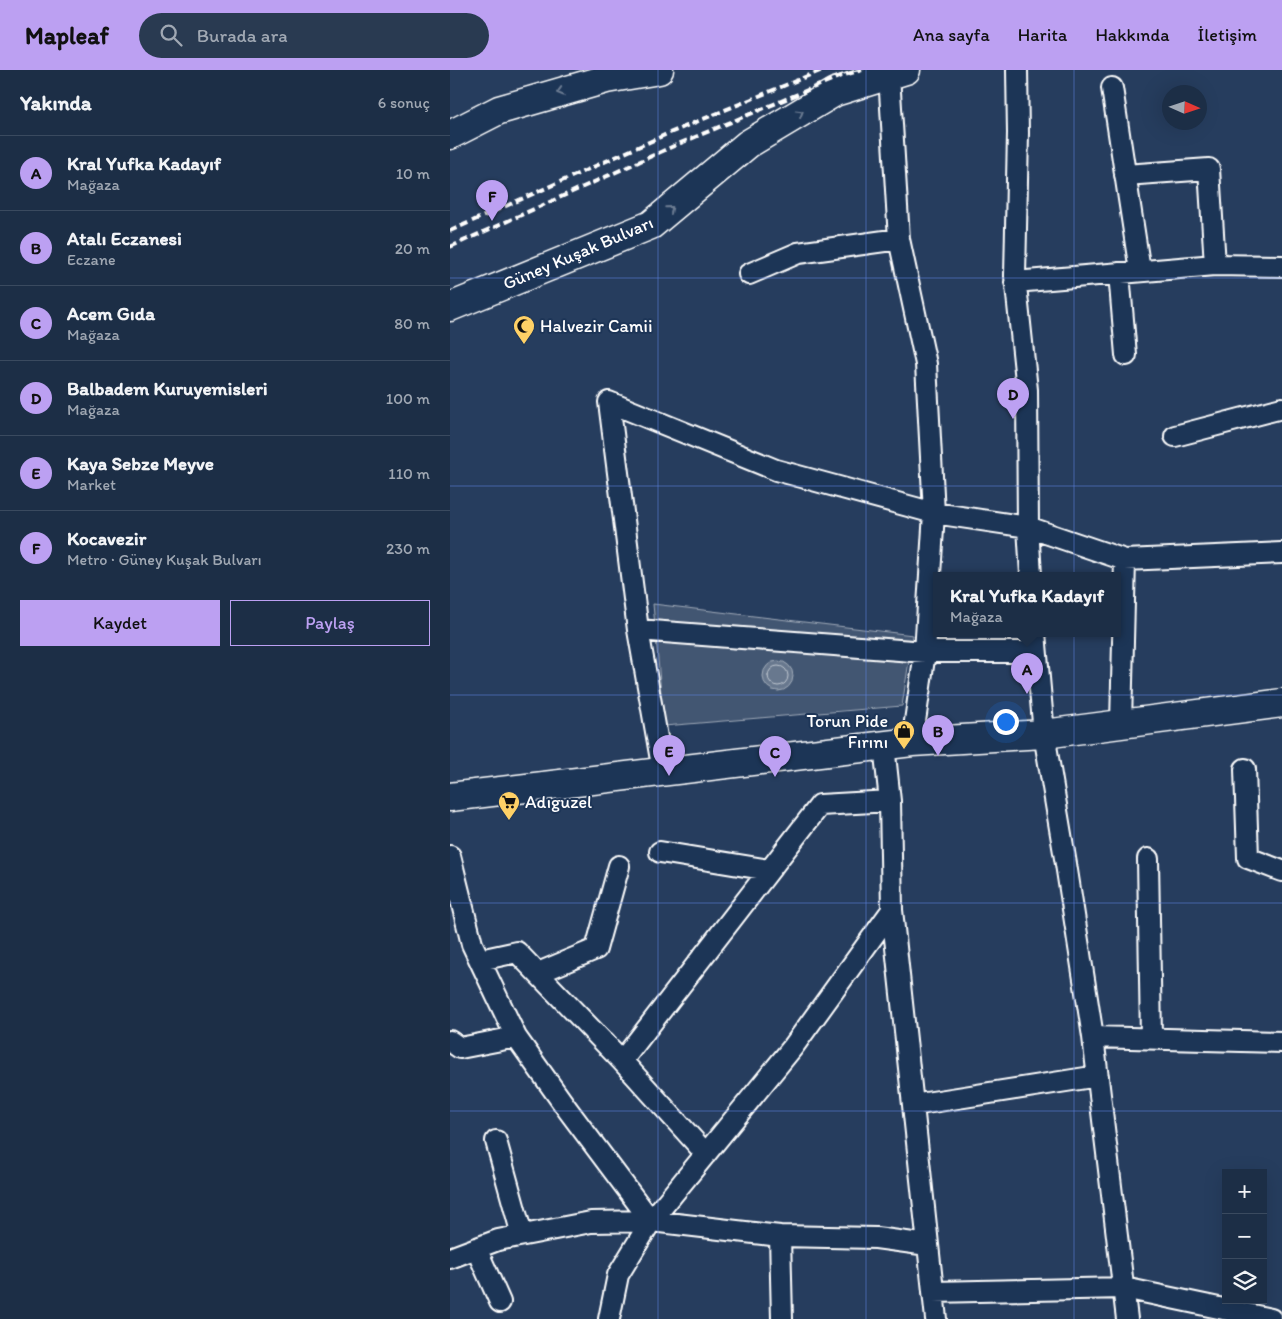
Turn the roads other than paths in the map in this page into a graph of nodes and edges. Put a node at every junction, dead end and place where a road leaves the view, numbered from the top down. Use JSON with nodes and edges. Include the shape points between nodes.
{"nodes":[{"id":1,"x":659,"y":70,"type":"edge"},
{"id":2,"x":1017,"y":70,"type":"edge"},
{"id":3,"x":620,"y":73,"type":"edge"},
{"id":4,"x":897,"y":73,"type":"edge"},
{"id":5,"x":1112,"y":88,"type":"dead end"},
{"id":6,"x":450,"y":135,"type":"edge"},
{"id":7,"x":1125,"y":175,"type":"junction"},
{"id":8,"x":899,"y":239,"type":"junction"},
{"id":9,"x":1215,"y":264,"type":"junction"},
{"id":10,"x":1282,"y":266,"type":"edge"},
{"id":11,"x":1140,"y":271,"type":"junction"},
{"id":12,"x":1119,"y":273,"type":"junction"},
{"id":13,"x":749,"y":274,"type":"dead end"},
{"id":14,"x":1015,"y":282,"type":"junction"},
{"id":15,"x":450,"y":306,"type":"edge"},
{"id":16,"x":1126,"y":355,"type":"dead end"},
{"id":17,"x":1282,"y":408,"type":"edge"},
{"id":18,"x":1175,"y":436,"type":"dead end"},
{"id":19,"x":934,"y":513,"type":"junction"},
{"id":20,"x":1028,"y":526,"type":"junction"},
{"id":21,"x":1282,"y":553,"type":"edge"},
{"id":22,"x":1125,"y":560,"type":"junction"},
{"id":23,"x":1031,"y":572,"type":"edge"},
{"id":24,"x":638,"y":630,"type":"junction"},
{"id":25,"x":1036,"y":642,"type":"edge"},
{"id":26,"x":925,"y":652,"type":"junction"},
{"id":27,"x":1282,"y":702,"type":"edge"},
{"id":28,"x":1121,"y":723,"type":"junction"},
{"id":29,"x":1044,"y":734,"type":"junction"},
{"id":30,"x":912,"y":742,"type":"junction"},
{"id":31,"x":884,"y":745,"type":"junction"},
{"id":32,"x":1245,"y":769,"type":"dead end"},
{"id":33,"x":663,"y":770,"type":"junction"},
{"id":34,"x":450,"y":797,"type":"edge"},
{"id":35,"x":890,"y":801,"type":"junction"},
{"id":36,"x":660,"y":852,"type":"dead end"},
{"id":37,"x":450,"y":856,"type":"edge"},
{"id":38,"x":1148,"y":859,"type":"dead end"},
{"id":39,"x":619,"y":866,"type":"dead end"},
{"id":40,"x":769,"y":870,"type":"junction"},
{"id":41,"x":1282,"y":871,"type":"edge"},
{"id":42,"x":892,"y":910,"type":"junction"},
{"id":43,"x":480,"y":960,"type":"junction"},
{"id":44,"x":538,"y":973,"type":"junction"},
{"id":45,"x":516,"y":1037,"type":"junction"},
{"id":46,"x":1093,"y":1037,"type":"junction"},
{"id":47,"x":1151,"y":1038,"type":"junction"},
{"id":48,"x":450,"y":1041,"type":"edge"},
{"id":49,"x":1282,"y":1042,"type":"edge"},
{"id":50,"x":622,"y":1061,"type":"junction"},
{"id":51,"x":1098,"y":1076,"type":"junction"},
{"id":52,"x":913,"y":1105,"type":"junction"},
{"id":53,"x":496,"y":1141,"type":"dead end"},
{"id":54,"x":706,"y":1154,"type":"junction"},
{"id":55,"x":651,"y":1221,"type":"junction"},
{"id":56,"x":522,"y":1235,"type":"junction"},
{"id":57,"x":780,"y":1236,"type":"junction"},
{"id":58,"x":928,"y":1245,"type":"junction"},
{"id":59,"x":476,"y":1248,"type":"junction"},
{"id":60,"x":450,"y":1258,"type":"edge"},
{"id":61,"x":1124,"y":1288,"type":"junction"},
{"id":62,"x":934,"y":1292,"type":"junction"},
{"id":63,"x":500,"y":1302,"type":"dead end"},
{"id":64,"x":1282,"y":1311,"type":"edge"},
{"id":65,"x":609,"y":1319,"type":"edge"},
{"id":66,"x":782,"y":1319,"type":"edge"},
{"id":67,"x":936,"y":1319,"type":"edge"},
{"id":68,"x":1127,"y":1319,"type":"edge"},
{"id":69,"x":1271,"y":1319,"type":"edge"},
{"id":70,"x":1281,"y":1319,"type":"edge"}],
"edges":[{"from":1,"to":3,"type":"street"},
{"from":2,"to":14,"type":"street"},
{"from":3,"to":6,"type":"street","one_way":true,"via":[[499,110]]},
{"from":4,"to":8,"type":"street"},
{"from":15,"to":4,"type":"street","name":"Güney Kuşak Bulvarı","one_way":true,"via":[[651,225],[748,144],[835,92]]},
{"from":5,"to":7,"type":"street"},
{"from":7,"to":9,"type":"street","via":[[1209,168]]},
{"from":7,"to":11,"type":"street"},
{"from":8,"to":13,"type":"street","via":[[798,253]]},
{"from":8,"to":19,"type":"street","via":[[926,364]]},
{"from":9,"to":10,"type":"street"},
{"from":9,"to":11,"type":"street"},
{"from":11,"to":12,"type":"street"},
{"from":12,"to":14,"type":"street"},
{"from":12,"to":16,"type":"street"},
{"from":14,"to":20,"type":"street","via":[[1026,390]]},
{"from":17,"to":18,"type":"street"},
{"from":19,"to":20,"type":"street"},
{"from":19,"to":24,"type":"street","via":[[776,470],[608,402]]},
{"from":19,"to":26,"type":"street"},
{"from":20,"to":22,"type":"street"},
{"from":20,"to":23,"type":"street"},
{"from":21,"to":22,"type":"street"},
{"from":22,"to":28,"type":"street"},
{"from":24,"to":26,"type":"street"},
{"from":24,"to":33,"type":"street"},
{"from":25,"to":26,"type":"street"},
{"from":25,"to":29,"type":"street"},
{"from":26,"to":30,"type":"street"},
{"from":27,"to":28,"type":"street"},
{"from":28,"to":29,"type":"street"},
{"from":29,"to":30,"type":"street"},
{"from":29,"to":46,"type":"street"},
{"from":30,"to":31,"type":"street"},
{"from":31,"to":33,"type":"street"},
{"from":31,"to":35,"type":"street"},
{"from":32,"to":41,"type":"street","via":[[1248,858]]},
{"from":33,"to":34,"type":"street"},
{"from":35,"to":40,"type":"street","via":[[820,805]]},
{"from":35,"to":42,"type":"street"},
{"from":36,"to":40,"type":"street"},
{"from":37,"to":43,"type":"street","via":[[472,944]]},
{"from":38,"to":47,"type":"street"},
{"from":39,"to":44,"type":"street","via":[[596,949]]},
{"from":40,"to":50,"type":"street"},
{"from":42,"to":52,"type":"street"},
{"from":42,"to":54,"type":"street","via":[[793,1047]]},
{"from":43,"to":44,"type":"street","via":[[517,952]]},
{"from":43,"to":45,"type":"street"},
{"from":44,"to":50,"type":"street"},
{"from":45,"to":48,"type":"street","via":[[460,1048]]},
{"from":45,"to":55,"type":"street"},
{"from":46,"to":47,"type":"street"},
{"from":46,"to":51,"type":"street"},
{"from":47,"to":49,"type":"street"},
{"from":50,"to":54,"type":"street"},
{"from":51,"to":52,"type":"street"},
{"from":51,"to":61,"type":"street"},
{"from":52,"to":58,"type":"street"},
{"from":53,"to":56,"type":"street"},
{"from":54,"to":55,"type":"street"},
{"from":55,"to":56,"type":"street","via":[[591,1222]]},
{"from":55,"to":57,"type":"street"},
{"from":55,"to":65,"type":"street","via":[[618,1275]]},
{"from":56,"to":59,"type":"street"},
{"from":57,"to":58,"type":"street","via":[[876,1238]]},
{"from":57,"to":66,"type":"street"},
{"from":58,"to":62,"type":"street"},
{"from":59,"to":60,"type":"street"},
{"from":59,"to":63,"type":"street"},
{"from":61,"to":62,"type":"street"},
{"from":61,"to":68,"type":"street"},
{"from":61,"to":69,"type":"street"},
{"from":62,"to":67,"type":"street"},
{"from":64,"to":70,"type":"street"}]}
